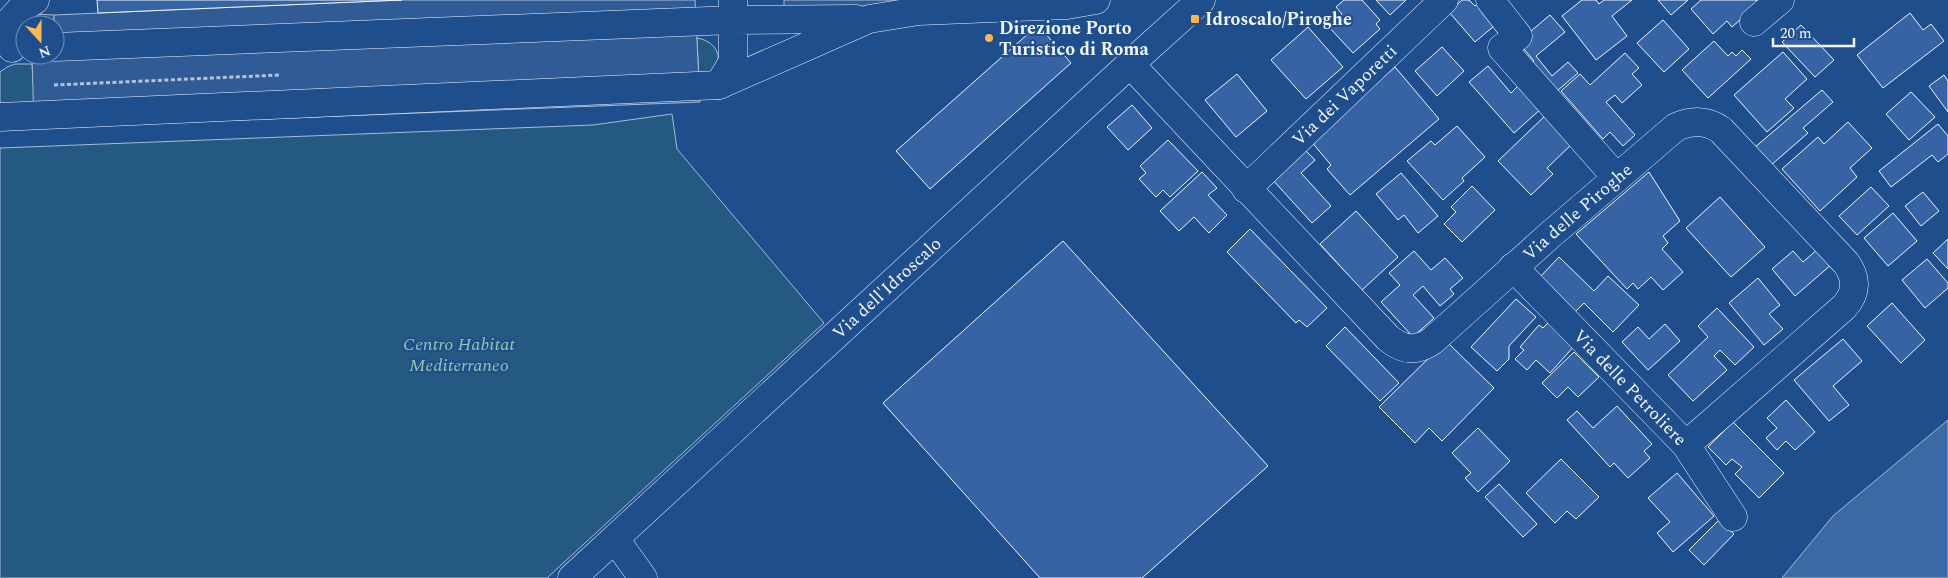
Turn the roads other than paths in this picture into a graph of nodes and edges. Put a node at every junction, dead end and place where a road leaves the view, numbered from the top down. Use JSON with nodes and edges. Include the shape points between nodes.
{"nodes":[{"id":1,"x":36,"y":0,"type":"edge"},
{"id":2,"x":1096,"y":0,"type":"edge"},
{"id":3,"x":1201,"y":0,"type":"edge"},
{"id":4,"x":1444,"y":0,"type":"edge"},
{"id":5,"x":1490,"y":0,"type":"edge"},
{"id":6,"x":1780,"y":0,"type":"edge"},
{"id":7,"x":1034,"y":3,"type":"edge"},
{"id":8,"x":733,"y":10,"type":"edge"},
{"id":9,"x":869,"y":18,"type":"junction"},
{"id":10,"x":1754,"y":22,"type":"dead end"},
{"id":11,"x":65,"y":46,"type":"edge"},
{"id":12,"x":12,"y":48,"type":"edge"},
{"id":13,"x":1130,"y":64,"type":"junction"},
{"id":14,"x":719,"y":85,"type":"junction"},
{"id":15,"x":0,"y":117,"type":"edge"},
{"id":16,"x":1616,"y":177,"type":"junction"},
{"id":17,"x":1246,"y":189,"type":"junction"},
{"id":18,"x":1513,"y":267,"type":"junction"},
{"id":19,"x":1686,"y":445,"type":"junction"},
{"id":20,"x":1732,"y":517,"type":"dead end"},
{"id":21,"x":615,"y":538,"type":"junction"},
{"id":22,"x":572,"y":578,"type":"edge"},
{"id":23,"x":643,"y":578,"type":"edge"}],
"edges":[{"from":1,"to":12,"type":"street","via":[[11,20]]},
{"from":2,"to":7,"type":"street","via":[[1067,5]]},
{"from":3,"to":13,"type":"street","name":"Via dell'Idroscalo"},
{"from":4,"to":17,"type":"street","name":"Via dei Vaporetti"},
{"from":5,"to":16,"type":"street","via":[[1518,36],[1502,48]]},
{"from":6,"to":10,"type":"street"},
{"from":7,"to":9,"type":"street"},
{"from":8,"to":9,"type":"street"},
{"from":8,"to":11,"type":"street"},
{"from":8,"to":14,"type":"street","via":[[733,61]]},
{"from":9,"to":14,"type":"street"},
{"from":13,"to":17,"type":"street","name":"Via delle Piroghe"},
{"from":13,"to":21,"type":"street","name":"Via dell'Idroscalo"},
{"from":14,"to":15,"type":"street"},
{"from":16,"to":18,"type":"street","name":"Via delle Piroghe"},
{"from":16,"to":19,"type":"street","name":"Via delle Piroghe","via":[[1676,127],[1692,121],[1716,126],[1846,263],[1854,278],[1854,293],[1844,307]]},
{"from":17,"to":18,"type":"street","name":"Via delle Piroghe","via":[[1399,346],[1414,348],[1432,341]]},
{"from":18,"to":19,"type":"street","name":"Via delle Petroliere"},
{"from":19,"to":20,"type":"street","name":"Via delle Petroliere"},
{"from":21,"to":22,"type":"street","name":"Via dell'Idroscalo"},
{"from":21,"to":23,"type":"street"}]}
